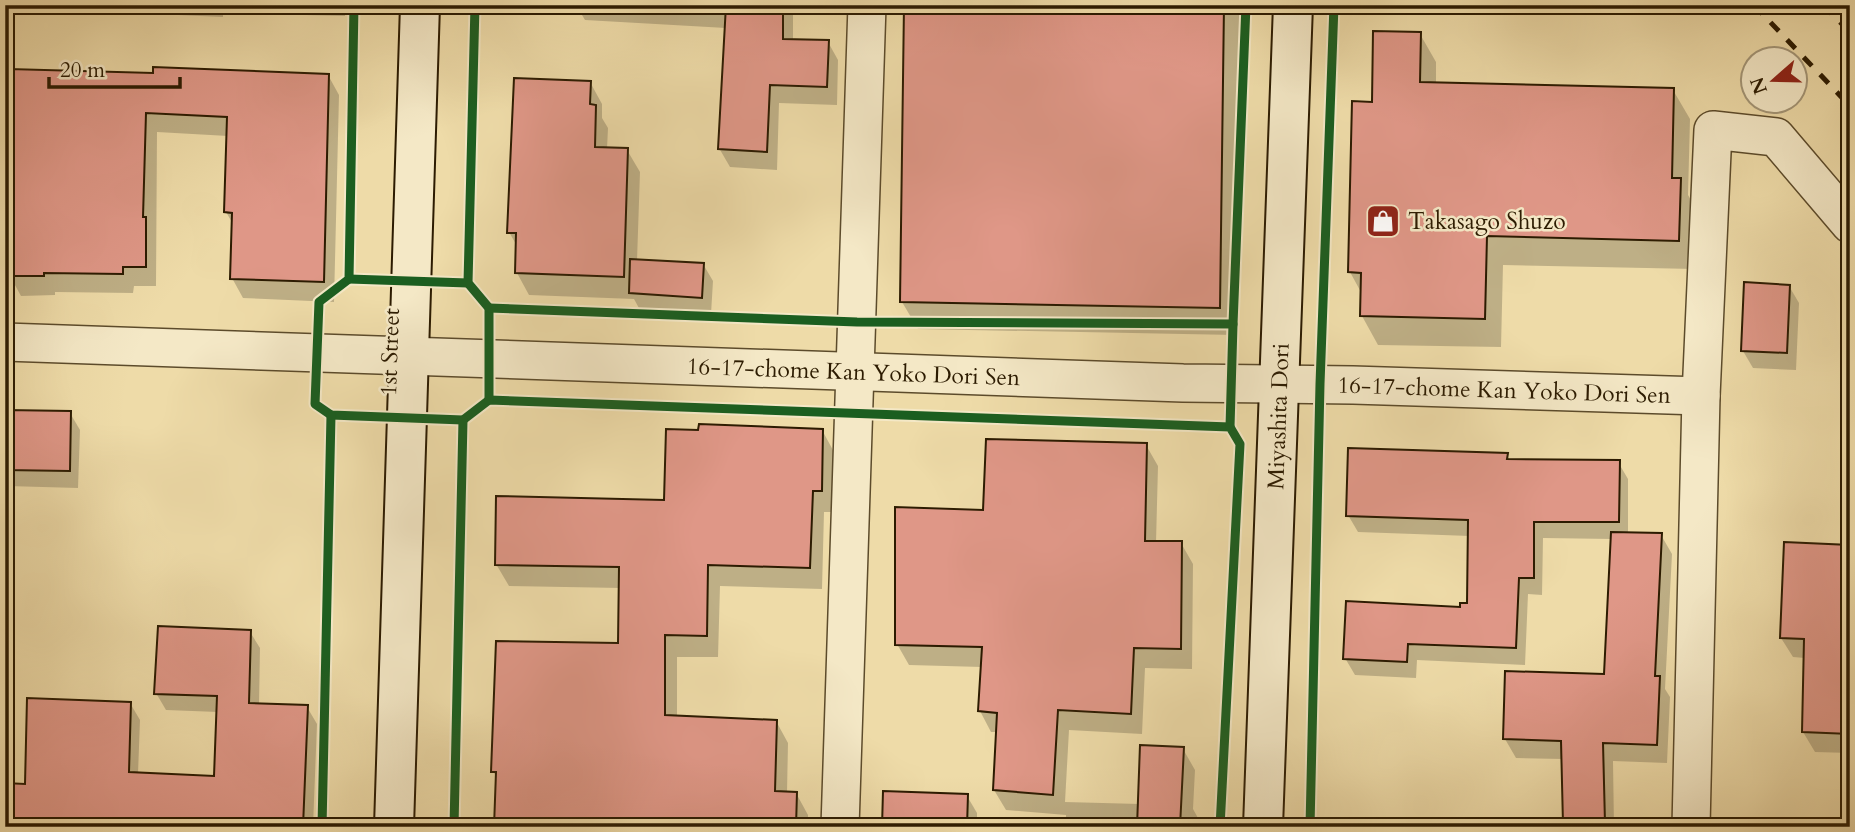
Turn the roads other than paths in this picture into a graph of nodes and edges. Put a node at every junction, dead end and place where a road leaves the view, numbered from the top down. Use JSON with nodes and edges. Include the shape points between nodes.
{"nodes":[{"id":1,"x":421,"y":5,"type":"edge"},
{"id":2,"x":867,"y":5,"type":"edge"},
{"id":3,"x":1293,"y":5,"type":"edge"},
{"id":4,"x":1850,"y":224,"type":"edge"},
{"id":5,"x":5,"y":342,"type":"edge"},
{"id":6,"x":409,"y":356,"type":"junction"},
{"id":7,"x":855,"y":372,"type":"junction"},
{"id":8,"x":1281,"y":384,"type":"junction"},
{"id":9,"x":1701,"y":396,"type":"junction"},
{"id":10,"x":394,"y":827,"type":"edge"},
{"id":11,"x":840,"y":827,"type":"edge"},
{"id":12,"x":1263,"y":827,"type":"edge"},
{"id":13,"x":1691,"y":827,"type":"edge"}],
"edges":[{"from":1,"to":6,"type":"main road","name":"1st Street"},
{"from":2,"to":7,"type":"street"},
{"from":3,"to":8,"type":"main road","name":"Miyashita Dori"},
{"from":4,"to":9,"type":"street","via":[[1776,137],[1713,130]]},
{"from":5,"to":6,"type":"street","name":"16-17-chome Kan Yoko Dori Sen"},
{"from":6,"to":7,"type":"street","name":"16-17-chome Kan Yoko Dori Sen"},
{"from":6,"to":10,"type":"main road","name":"1st Street"},
{"from":7,"to":8,"type":"street","name":"16-17-chome Kan Yoko Dori Sen"},
{"from":7,"to":11,"type":"street"},
{"from":8,"to":9,"type":"street","name":"16-17-chome Kan Yoko Dori Sen"},
{"from":8,"to":12,"type":"main road","name":"Miyashita Dori"},
{"from":9,"to":13,"type":"street"}]}
